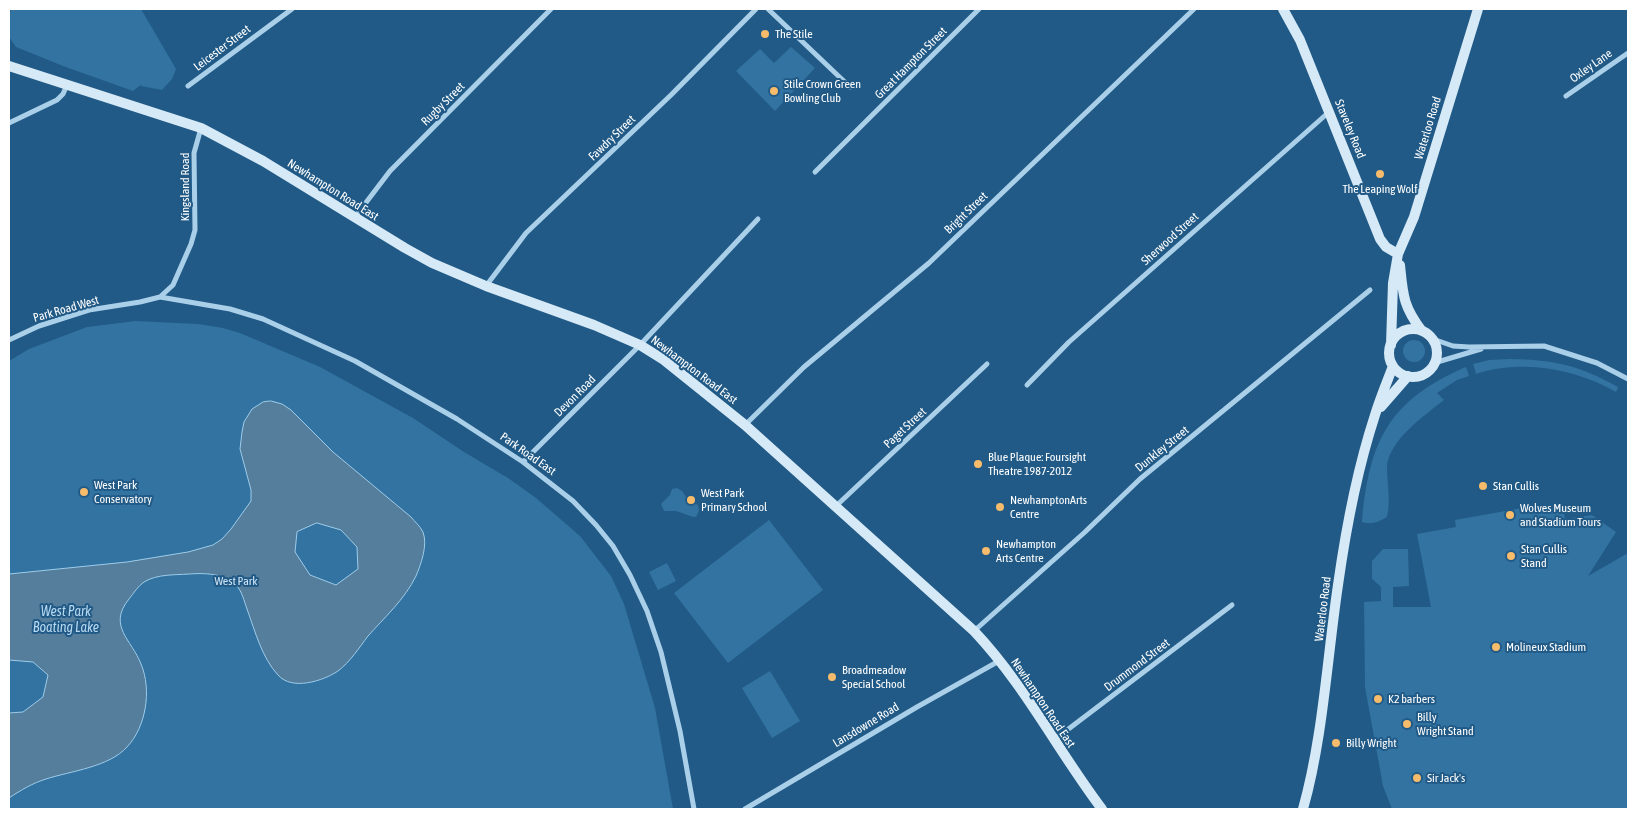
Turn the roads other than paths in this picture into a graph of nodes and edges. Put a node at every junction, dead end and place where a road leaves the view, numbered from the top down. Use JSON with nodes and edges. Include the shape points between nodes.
{"nodes":[{"id":1,"x":292,"y":9,"type":"edge"},
{"id":2,"x":551,"y":9,"type":"edge"},
{"id":3,"x":756,"y":9,"type":"edge"},
{"id":4,"x":768,"y":9,"type":"edge"},
{"id":5,"x":979,"y":9,"type":"edge"},
{"id":6,"x":1194,"y":9,"type":"edge"},
{"id":7,"x":1283,"y":9,"type":"edge"},
{"id":8,"x":1478,"y":9,"type":"edge"},
{"id":9,"x":1628,"y":53,"type":"edge"},
{"id":10,"x":9,"y":66,"type":"edge"},
{"id":11,"x":66,"y":85,"type":"junction"},
{"id":12,"x":188,"y":86,"type":"dead end"},
{"id":13,"x":850,"y":87,"type":"dead end"},
{"id":14,"x":1566,"y":96,"type":"dead end"},
{"id":15,"x":1329,"y":112,"type":"junction"},
{"id":16,"x":9,"y":124,"type":"edge"},
{"id":17,"x":200,"y":128,"type":"junction"},
{"id":18,"x":815,"y":172,"type":"dead end"},
{"id":19,"x":355,"y":218,"type":"junction"},
{"id":20,"x":758,"y":219,"type":"dead end"},
{"id":21,"x":1398,"y":254,"type":"junction"},
{"id":22,"x":486,"y":286,"type":"junction"},
{"id":23,"x":1370,"y":290,"type":"dead end"},
{"id":24,"x":160,"y":297,"type":"junction"},
{"id":25,"x":1422,"y":331,"type":"junction"},
{"id":26,"x":9,"y":340,"type":"edge"},
{"id":27,"x":1433,"y":340,"type":"junction"},
{"id":28,"x":1390,"y":344,"type":"junction"},
{"id":29,"x":640,"y":345,"type":"junction"},
{"id":30,"x":1488,"y":347,"type":"junction"},
{"id":31,"x":1434,"y":363,"type":"junction"},
{"id":32,"x":987,"y":364,"type":"dead end"},
{"id":33,"x":1393,"y":366,"type":"junction"},
{"id":34,"x":1408,"y":376,"type":"junction"},
{"id":35,"x":1628,"y":379,"type":"edge"},
{"id":36,"x":1027,"y":385,"type":"dead end"},
{"id":37,"x":1375,"y":414,"type":"junction"},
{"id":38,"x":745,"y":425,"type":"junction"},
{"id":39,"x":523,"y":462,"type":"junction"},
{"id":40,"x":836,"y":507,"type":"junction"},
{"id":41,"x":1232,"y":605,"type":"dead end"},
{"id":42,"x":974,"y":631,"type":"junction"},
{"id":43,"x":1000,"y":661,"type":"junction"},
{"id":44,"x":1054,"y":740,"type":"junction"},
{"id":45,"x":694,"y":809,"type":"edge"},
{"id":46,"x":744,"y":809,"type":"edge"},
{"id":47,"x":1102,"y":809,"type":"edge"},
{"id":48,"x":1303,"y":809,"type":"edge"}],
"edges":[{"from":1,"to":12,"type":"street","name":"Leicester Street"},
{"from":2,"to":19,"type":"street","name":"Rugby Street","via":[[390,172]]},
{"from":3,"to":22,"type":"street","name":"Fawdry Street","via":[[526,233]]},
{"from":4,"to":13,"type":"street"},
{"from":5,"to":18,"type":"street","name":"Great Hampton Street"},
{"from":6,"to":38,"type":"street","name":"Bright Street","via":[[928,263],[804,367]]},
{"from":7,"to":15,"type":"street","name":"Staveley Road","via":[[1300,40]]},
{"from":8,"to":21,"type":"street","name":"Waterloo Road","via":[[1414,218]]},
{"from":9,"to":14,"type":"street","name":"Oxley Lane"},
{"from":10,"to":11,"type":"street","name":"Newhampton Road East"},
{"from":11,"to":16,"type":"street","via":[[58,100]]},
{"from":11,"to":17,"type":"street","name":"Newhampton Road East"},
{"from":15,"to":21,"type":"street","name":"Staveley Road","via":[[1380,239]]},
{"from":15,"to":36,"type":"street","name":"Sherwood Street","via":[[1069,342]]},
{"from":17,"to":19,"type":"street","name":"Newhampton Road East","via":[[263,161]]},
{"from":17,"to":24,"type":"street","name":"Kingsland Road","via":[[194,153],[195,230],[173,285]]},
{"from":19,"to":22,"type":"street","name":"Newhampton Road East","via":[[432,263]]},
{"from":20,"to":29,"type":"street"},
{"from":21,"to":25,"type":"street","via":[[1404,300]]},
{"from":21,"to":28,"type":"street","name":"Waterloo Road"},
{"from":22,"to":29,"type":"street","name":"Newhampton Road East"},
{"from":23,"to":42,"type":"street","name":"Dunkley Street","via":[[1140,479]]},
{"from":24,"to":26,"type":"street","name":"Park Road West","via":[[89,310],[39,326]]},
{"from":24,"to":39,"type":"street","name":"Park Road East","via":[[230,308],[295,332],[406,388]]},
{"from":25,"to":27,"type":"street"},
{"from":25,"to":28,"type":"street","via":[[1404,331]]},
{"from":27,"to":30,"type":"street","via":[[1453,346]]},
{"from":27,"to":31,"type":"street","via":[[1437,355]]},
{"from":28,"to":33,"type":"street"},
{"from":29,"to":38,"type":"street","name":"Newhampton Road East","via":[[685,376]]},
{"from":29,"to":39,"type":"street","name":"Devon Road"},
{"from":30,"to":31,"type":"street"},
{"from":30,"to":35,"type":"street","via":[[1544,346],[1596,363]]},
{"from":31,"to":34,"type":"street","via":[[1423,374]]},
{"from":32,"to":40,"type":"street","name":"Paget Street"},
{"from":33,"to":34,"type":"street"},
{"from":33,"to":37,"type":"street","name":"Waterloo Road"},
{"from":34,"to":37,"type":"street","name":"Waterloo Road"},
{"from":37,"to":48,"type":"street","name":"Waterloo Road","via":[[1359,470],[1342,560],[1312,771]]},
{"from":38,"to":40,"type":"street","name":"Newhampton Road East"},
{"from":39,"to":45,"type":"street","name":"Park Road East","via":[[573,500],[596,525],[613,546],[634,584],[661,652]]},
{"from":40,"to":42,"type":"street","name":"Newhampton Road East"},
{"from":41,"to":44,"type":"street","name":"Drummond Street"},
{"from":42,"to":43,"type":"street","name":"Newhampton Road East"},
{"from":43,"to":44,"type":"street","name":"Newhampton Road East","via":[[1027,696]]},
{"from":43,"to":46,"type":"street","name":"Lansdowne Road"},
{"from":44,"to":47,"type":"street","name":"Newhampton Road East"}]}
